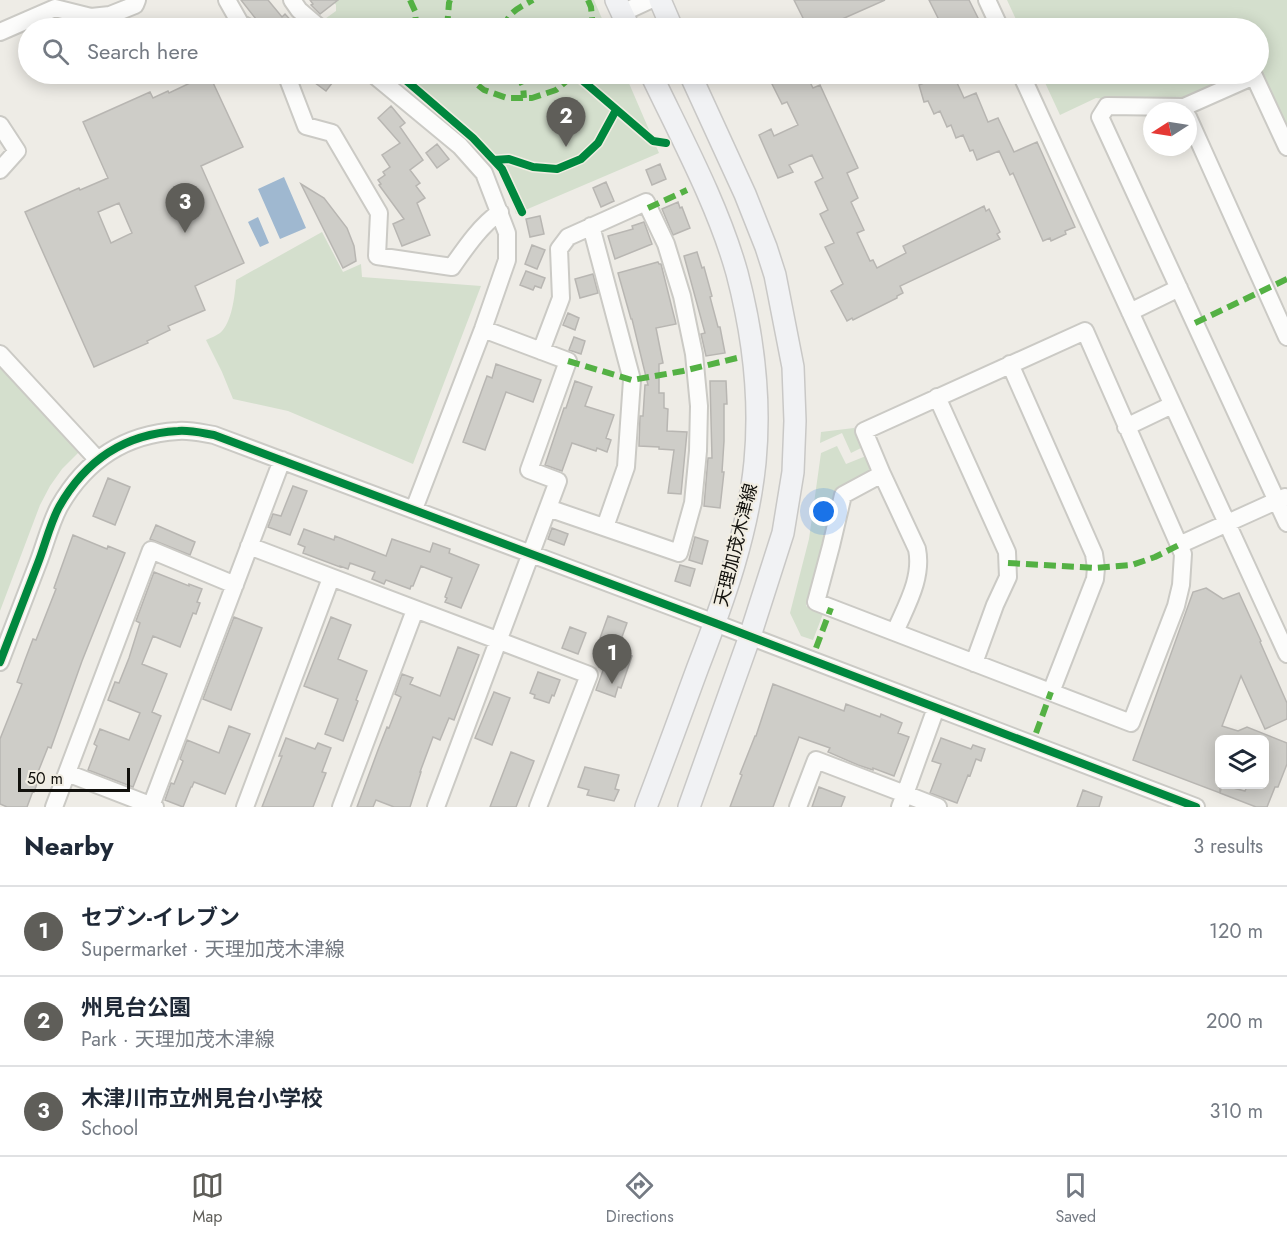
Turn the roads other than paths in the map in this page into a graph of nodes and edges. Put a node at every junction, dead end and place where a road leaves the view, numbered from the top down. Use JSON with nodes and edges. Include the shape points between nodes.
{"nodes":[{"id":1,"x":137,"y":0,"type":"edge"},
{"id":2,"x":227,"y":0,"type":"edge"},
{"id":3,"x":292,"y":0,"type":"edge"},
{"id":4,"x":650,"y":0,"type":"edge"},
{"id":5,"x":660,"y":0,"type":"edge"},
{"id":6,"x":987,"y":0,"type":"edge"},
{"id":7,"x":623,"y":14,"type":"edge"},
{"id":8,"x":32,"y":18,"type":"edge"},
{"id":9,"x":237,"y":18,"type":"edge"},
{"id":10,"x":308,"y":18,"type":"edge"},
{"id":11,"x":668,"y":18,"type":"edge"},
{"id":12,"x":995,"y":18,"type":"edge"},
{"id":13,"x":18,"y":24,"type":"edge"},
{"id":14,"x":0,"y":32,"type":"edge"},
{"id":15,"x":290,"y":84,"type":"edge"},
{"id":16,"x":385,"y":84,"type":"edge"},
{"id":17,"x":656,"y":84,"type":"edge"},
{"id":18,"x":695,"y":84,"type":"edge"},
{"id":19,"x":1026,"y":84,"type":"edge"},
{"id":20,"x":1239,"y":84,"type":"edge"},
{"id":21,"x":1258,"y":84,"type":"edge"},
{"id":22,"x":1197,"y":106,"type":"edge"},
{"id":23,"x":1143,"y":109,"type":"edge"},
{"id":24,"x":0,"y":125,"type":"edge"},
{"id":25,"x":1197,"y":137,"type":"edge"},
{"id":26,"x":1286,"y":140,"type":"edge"},
{"id":27,"x":0,"y":170,"type":"edge"},
{"id":28,"x":500,"y":212,"type":"junction"},
{"id":29,"x":591,"y":226,"type":"junction"},
{"id":30,"x":1179,"y":288,"type":"junction"},
{"id":31,"x":1130,"y":312,"type":"junction"},
{"id":32,"x":483,"y":329,"type":"junction"},
{"id":33,"x":1287,"y":337,"type":"edge"},
{"id":34,"x":541,"y":351,"type":"junction"},
{"id":35,"x":0,"y":354,"type":"edge"},
{"id":36,"x":1010,"y":364,"type":"junction"},
{"id":37,"x":937,"y":397,"type":"junction"},
{"id":38,"x":1172,"y":405,"type":"junction"},
{"id":39,"x":1126,"y":428,"type":"junction"},
{"id":40,"x":98,"y":460,"type":"junction"},
{"id":41,"x":282,"y":460,"type":"junction"},
{"id":42,"x":882,"y":474,"type":"junction"},
{"id":43,"x":1282,"y":498,"type":"edge"},
{"id":44,"x":548,"y":508,"type":"junction"},
{"id":45,"x":414,"y":509,"type":"junction"},
{"id":46,"x":1287,"y":523,"type":"edge"},
{"id":47,"x":1226,"y":524,"type":"junction"},
{"id":48,"x":604,"y":527,"type":"junction"},
{"id":49,"x":1179,"y":545,"type":"junction"},
{"id":50,"x":249,"y":546,"type":"junction"},
{"id":51,"x":531,"y":555,"type":"junction"},
{"id":52,"x":331,"y":578,"type":"junction"},
{"id":53,"x":235,"y":585,"type":"junction"},
{"id":54,"x":415,"y":610,"type":"junction"},
{"id":55,"x":715,"y":623,"type":"junction"},
{"id":56,"x":895,"y":632,"type":"junction"},
{"id":57,"x":750,"y":636,"type":"junction"},
{"id":58,"x":498,"y":641,"type":"junction"},
{"id":59,"x":1287,"y":654,"type":"edge"},
{"id":60,"x":0,"y":662,"type":"edge"},
{"id":61,"x":974,"y":663,"type":"junction"},
{"id":62,"x":1051,"y":692,"type":"junction"},
{"id":63,"x":936,"y":708,"type":"junction"},
{"id":64,"x":66,"y":773,"type":"junction"},
{"id":65,"x":902,"y":801,"type":"edge"},
{"id":66,"x":153,"y":806,"type":"edge"},
{"id":67,"x":440,"y":806,"type":"edge"},
{"id":68,"x":54,"y":807,"type":"edge"},
{"id":69,"x":245,"y":807,"type":"edge"},
{"id":70,"x":341,"y":807,"type":"edge"},
{"id":71,"x":538,"y":807,"type":"edge"},
{"id":72,"x":646,"y":807,"type":"edge"},
{"id":73,"x":689,"y":807,"type":"edge"},
{"id":74,"x":798,"y":807,"type":"edge"},
{"id":75,"x":938,"y":807,"type":"edge"},
{"id":76,"x":1196,"y":807,"type":"edge"}],
"edges":[{"from":1,"to":8,"type":"street","via":[[135,6],[110,15],[91,17],[55,8]]},
{"from":2,"to":9,"type":"street"},
{"from":3,"to":10,"type":"street"},
{"from":4,"to":7,"type":"street"},
{"from":5,"to":11,"type":"main road"},
{"from":6,"to":12,"type":"street"},
{"from":13,"to":14,"type":"street"},
{"from":15,"to":28,"type":"street","via":[[306,126],[332,133],[379,213],[377,255],[453,267],[483,226]]},
{"from":16,"to":28,"type":"street","via":[[460,146],[484,173]]},
{"from":17,"to":55,"type":"main road","name":"天理加茂木津線","via":[[722,228],[751,340],[756,390],[755,461],[747,514]]},
{"from":18,"to":57,"type":"main road","name":"天理加茂木津線","via":[[766,247],[793,367],[793,472],[783,533]]},
{"from":19,"to":31,"type":"street"},
{"from":20,"to":22,"type":"street"},
{"from":21,"to":26,"type":"street"},
{"from":23,"to":30,"type":"street","via":[[1107,106],[1100,117]]},
{"from":24,"to":27,"type":"street","via":[[17,151]]},
{"from":25,"to":33,"type":"street"},
{"from":28,"to":32,"type":"street","via":[[507,233],[507,260]]},
{"from":29,"to":34,"type":"street","via":[[568,237],[559,249],[561,298]]},
{"from":29,"to":48,"type":"street","via":[[632,380],[626,467]]},
{"from":29,"to":48,"type":"street","via":[[646,202],[666,244],[682,296],[694,354],[699,406],[693,503],[679,553]]},
{"from":30,"to":31,"type":"street"},
{"from":30,"to":43,"type":"street"},
{"from":31,"to":38,"type":"street"},
{"from":32,"to":34,"type":"street"},
{"from":32,"to":45,"type":"street"},
{"from":34,"to":44,"type":"street","via":[[568,362],[529,470],[558,481]]},
{"from":35,"to":40,"type":"street"},
{"from":36,"to":37,"type":"street"},
{"from":36,"to":39,"type":"street","via":[[1084,331]]},
{"from":36,"to":62,"type":"street","via":[[1094,554],[1096,568]]},
{"from":37,"to":42,"type":"street","via":[[864,431]]},
{"from":37,"to":61,"type":"street","via":[[1006,552],[1008,577]]},
{"from":38,"to":39,"type":"street"},
{"from":38,"to":47,"type":"street"},
{"from":39,"to":49,"type":"street"},
{"from":40,"to":41,"type":"street","via":[[120,444],[179,431],[214,435]]},
{"from":40,"to":60,"type":"street","via":[[58,509]]},
{"from":41,"to":45,"type":"street"},
{"from":41,"to":50,"type":"street"},
{"from":42,"to":56,"type":"street","via":[[920,560],[917,578]]},
{"from":42,"to":56,"type":"street","via":[[843,495],[816,602]]},
{"from":43,"to":46,"type":"street"},
{"from":43,"to":47,"type":"street"},
{"from":44,"to":48,"type":"street"},
{"from":44,"to":51,"type":"street"},
{"from":45,"to":51,"type":"street"},
{"from":47,"to":49,"type":"street"},
{"from":47,"to":59,"type":"street"},
{"from":49,"to":62,"type":"street","via":[[1183,554],[1182,585],[1131,723]]},
{"from":50,"to":52,"type":"street"},
{"from":50,"to":53,"type":"street"},
{"from":51,"to":55,"type":"street"},
{"from":51,"to":58,"type":"street"},
{"from":52,"to":54,"type":"street"},
{"from":52,"to":69,"type":"street"},
{"from":53,"to":64,"type":"street","via":[[151,550]]},
{"from":53,"to":66,"type":"street"},
{"from":54,"to":58,"type":"street"},
{"from":54,"to":70,"type":"street"},
{"from":55,"to":57,"type":"street"},
{"from":55,"to":72,"type":"main road","name":"天理加茂木津線"},
{"from":56,"to":61,"type":"street"},
{"from":57,"to":63,"type":"street"},
{"from":57,"to":73,"type":"main road","name":"天理加茂木津線"},
{"from":58,"to":67,"type":"street"},
{"from":58,"to":71,"type":"street","via":[[589,675]]},
{"from":61,"to":62,"type":"street"},
{"from":63,"to":65,"type":"street"},
{"from":63,"to":76,"type":"street"},
{"from":64,"to":66,"type":"street"},
{"from":64,"to":68,"type":"street"},
{"from":65,"to":74,"type":"street","via":[[816,760]]},
{"from":65,"to":75,"type":"street"}]}
